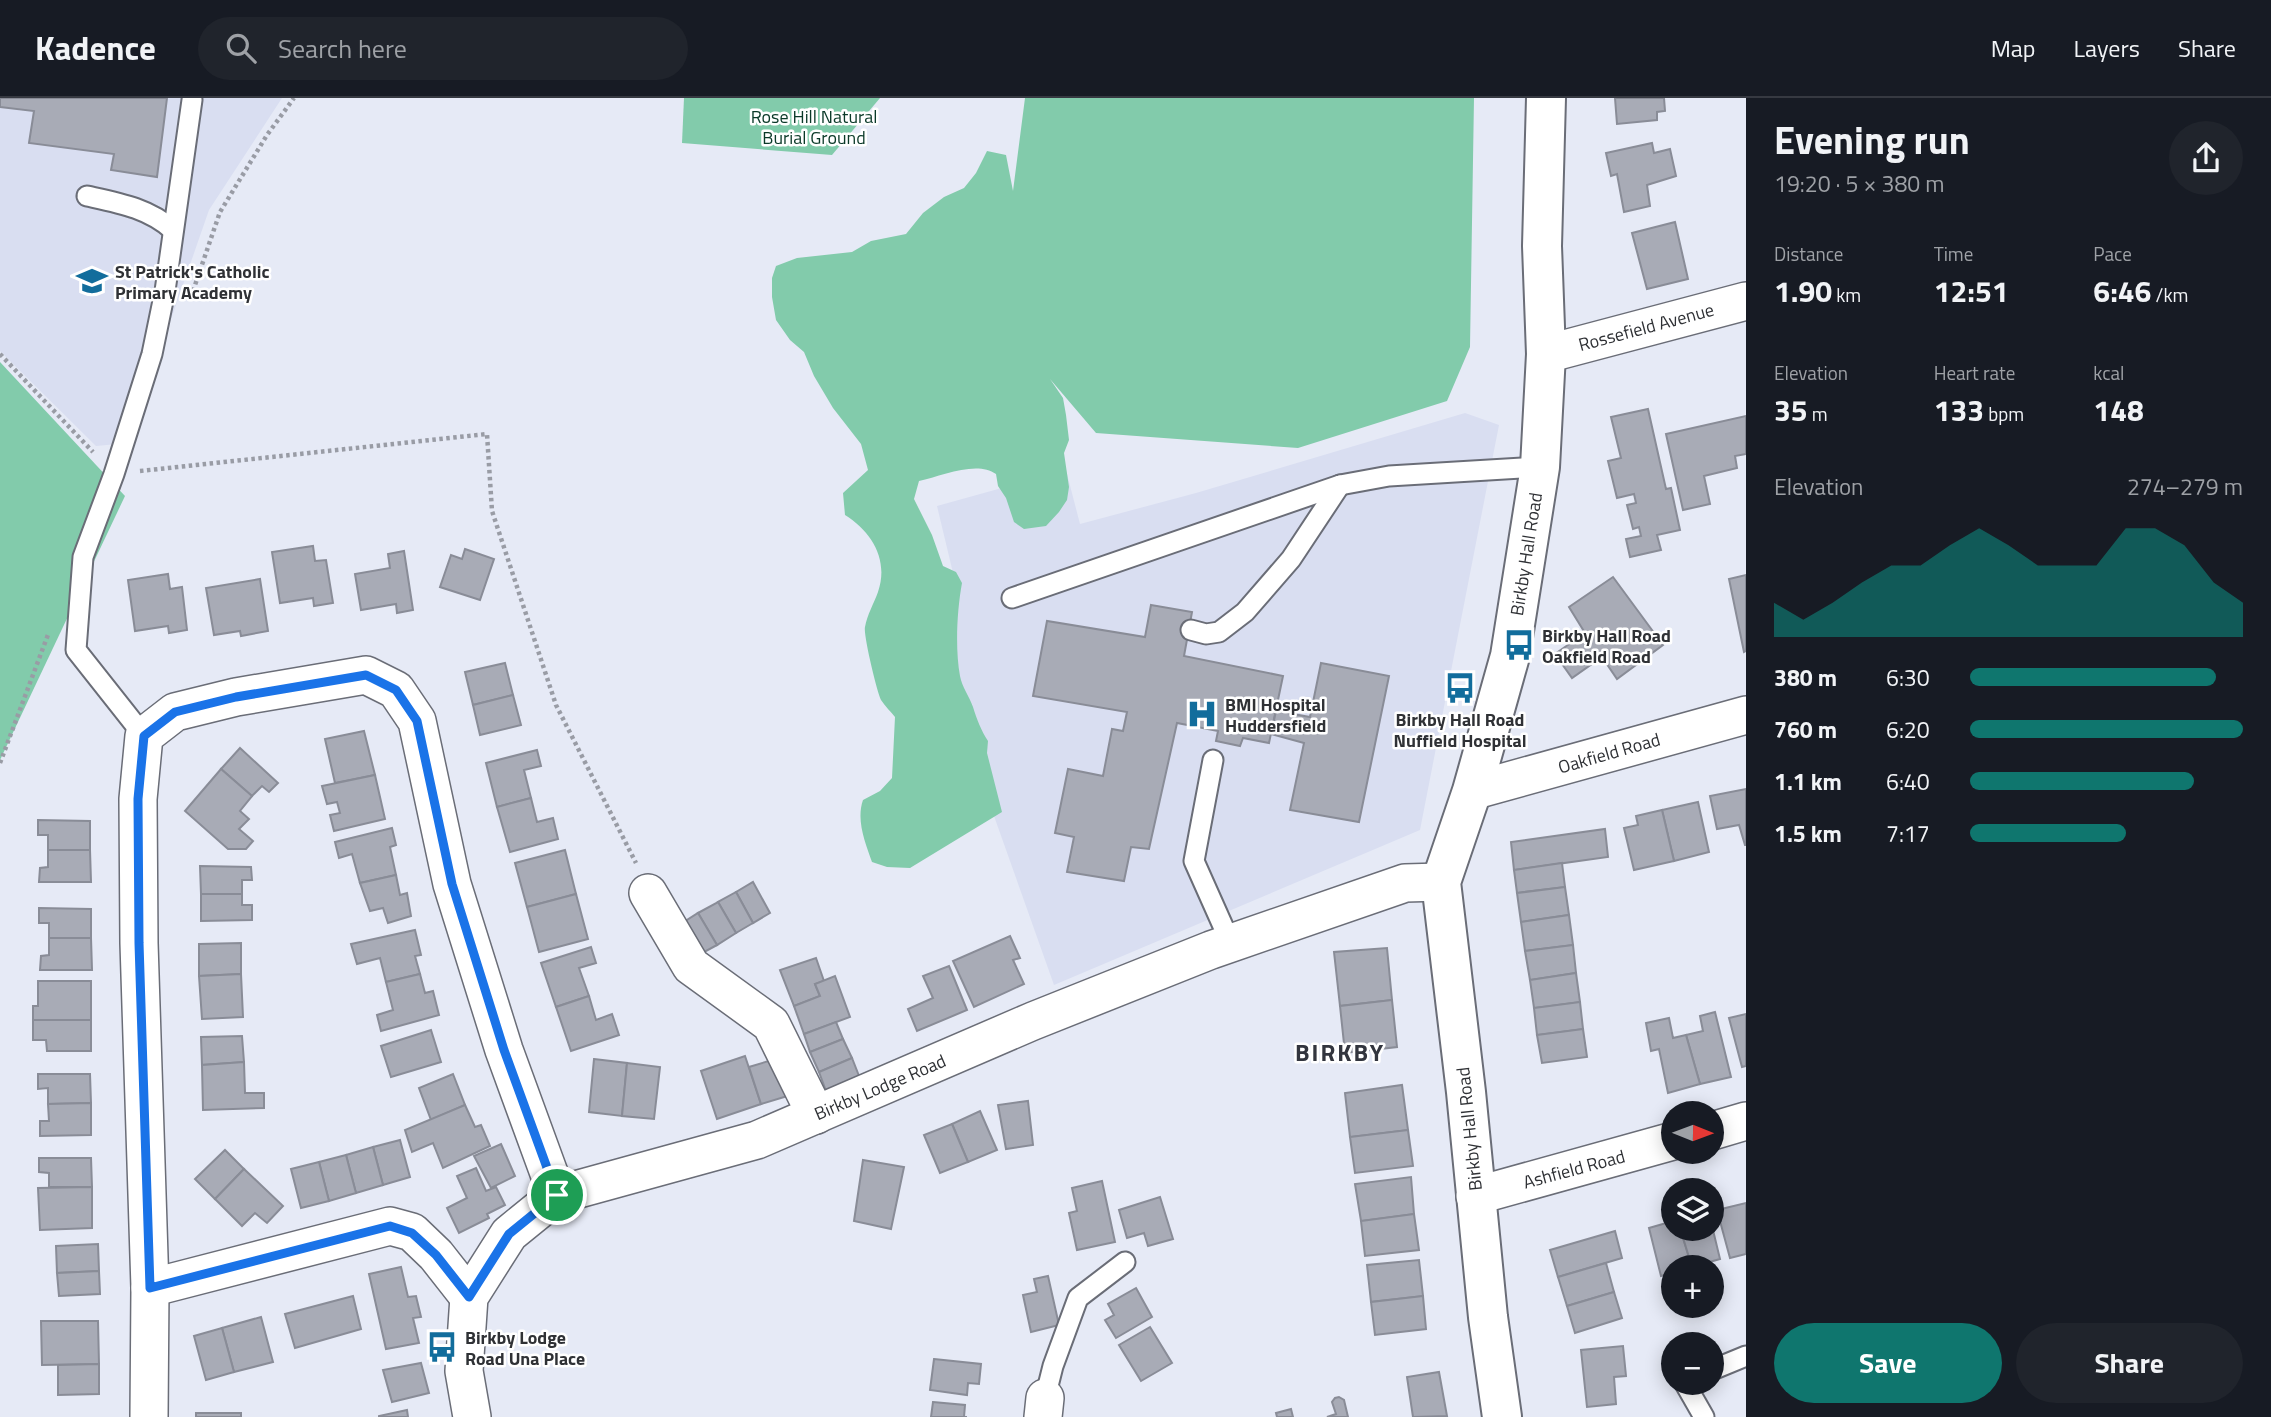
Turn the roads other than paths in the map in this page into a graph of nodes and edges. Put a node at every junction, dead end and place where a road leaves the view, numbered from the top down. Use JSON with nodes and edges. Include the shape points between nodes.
{"nodes":[{"id":1,"x":1546,"y":98,"type":"edge"},
{"id":2,"x":192,"y":100,"type":"dead end"},
{"id":3,"x":87,"y":196,"type":"dead end"},
{"id":4,"x":173,"y":230,"type":"junction"},
{"id":5,"x":1746,"y":301,"type":"edge"},
{"id":6,"x":1546,"y":354,"type":"junction"},
{"id":7,"x":1540,"y":467,"type":"junction"},
{"id":8,"x":1340,"y":485,"type":"junction"},
{"id":9,"x":1012,"y":598,"type":"dead end"},
{"id":10,"x":1191,"y":630,"type":"dead end"},
{"id":11,"x":1746,"y":715,"type":"edge"},
{"id":12,"x":144,"y":736,"type":"junction"},
{"id":13,"x":1213,"y":760,"type":"dead end"},
{"id":14,"x":1472,"y":791,"type":"junction"},
{"id":15,"x":1441,"y":883,"type":"junction"},
{"id":16,"x":648,"y":893,"type":"road end"},
{"id":17,"x":1231,"y":944,"type":"junction"},
{"id":18,"x":816,"y":1115,"type":"junction"},
{"id":19,"x":1746,"y":1121,"type":"edge"},
{"id":20,"x":1724,"y":1127,"type":"edge"},
{"id":21,"x":1661,"y":1144,"type":"edge"},
{"id":22,"x":557,"y":1195,"type":"junction"},
{"id":23,"x":1475,"y":1196,"type":"junction"},
{"id":24,"x":1125,"y":1262,"type":"dead end"},
{"id":25,"x":150,"y":1288,"type":"junction"},
{"id":26,"x":469,"y":1297,"type":"junction"},
{"id":27,"x":1746,"y":1356,"type":"edge"},
{"id":28,"x":1724,"y":1365,"type":"edge"},
{"id":29,"x":1691,"y":1395,"type":"edge"},
{"id":30,"x":1044,"y":1408,"type":"edge"},
{"id":31,"x":1495,"y":1414,"type":"edge"},
{"id":32,"x":149,"y":1417,"type":"edge"},
{"id":33,"x":472,"y":1417,"type":"edge"},
{"id":34,"x":1704,"y":1417,"type":"edge"}],
"edges":[{"from":1,"to":6,"type":"street","name":"Birkby Hall Road","via":[[1542,246]]},
{"from":2,"to":4,"type":"lane"},
{"from":3,"to":4,"type":"lane","via":[[137,208]]},
{"from":4,"to":12,"type":"lane","via":[[152,354],[83,557],[76,650]]},
{"from":5,"to":6,"type":"street","name":"Rossefield Avenue"},
{"from":6,"to":7,"type":"street","name":"Birkby Hall Road"},
{"from":7,"to":8,"type":"lane","via":[[1389,476]]},
{"from":7,"to":14,"type":"street","name":"Birkby Hall Road","via":[[1510,656]]},
{"from":8,"to":9,"type":"lane"},
{"from":8,"to":10,"type":"lane","via":[[1291,559],[1245,612],[1219,632]]},
{"from":11,"to":14,"type":"street","name":"Oakfield Road"},
{"from":12,"to":22,"type":"street","via":[[175,712],[236,697],[366,675],[396,690],[417,721],[452,884],[504,1050]]},
{"from":12,"to":25,"type":"street","via":[[138,799],[139,943]]},
{"from":13,"to":17,"type":"lane","via":[[1194,861]]},
{"from":14,"to":15,"type":"street","name":"Birkby Hall Road"},
{"from":15,"to":17,"type":"street","name":"Birkby Lodge Road","via":[[1405,883]]},
{"from":15,"to":23,"type":"street","name":"Birkby Hall Road"},
{"from":16,"to":18,"type":"street","via":[[691,966],[771,1024]]},
{"from":17,"to":18,"type":"street","name":"Birkby Lodge Road","via":[[1033,1021]]},
{"from":18,"to":22,"type":"street","name":"Birkby Lodge Road","via":[[757,1140]]},
{"from":19,"to":20,"type":"street"},
{"from":21,"to":23,"type":"street","name":"Ashfield Road"},
{"from":22,"to":26,"type":"street","name":"Birkby Lodge Road","via":[[509,1234]]},
{"from":23,"to":31,"type":"street","name":"Birkby Hall Road"},
{"from":24,"to":30,"type":"lane","via":[[1078,1298],[1053,1366]]},
{"from":25,"to":26,"type":"street","via":[[390,1226],[412,1233]]},
{"from":25,"to":32,"type":"street"},
{"from":26,"to":33,"type":"street","name":"Birkby Lodge Road","via":[[464,1371]]},
{"from":27,"to":28,"type":"lane"},
{"from":29,"to":34,"type":"lane"}]}
